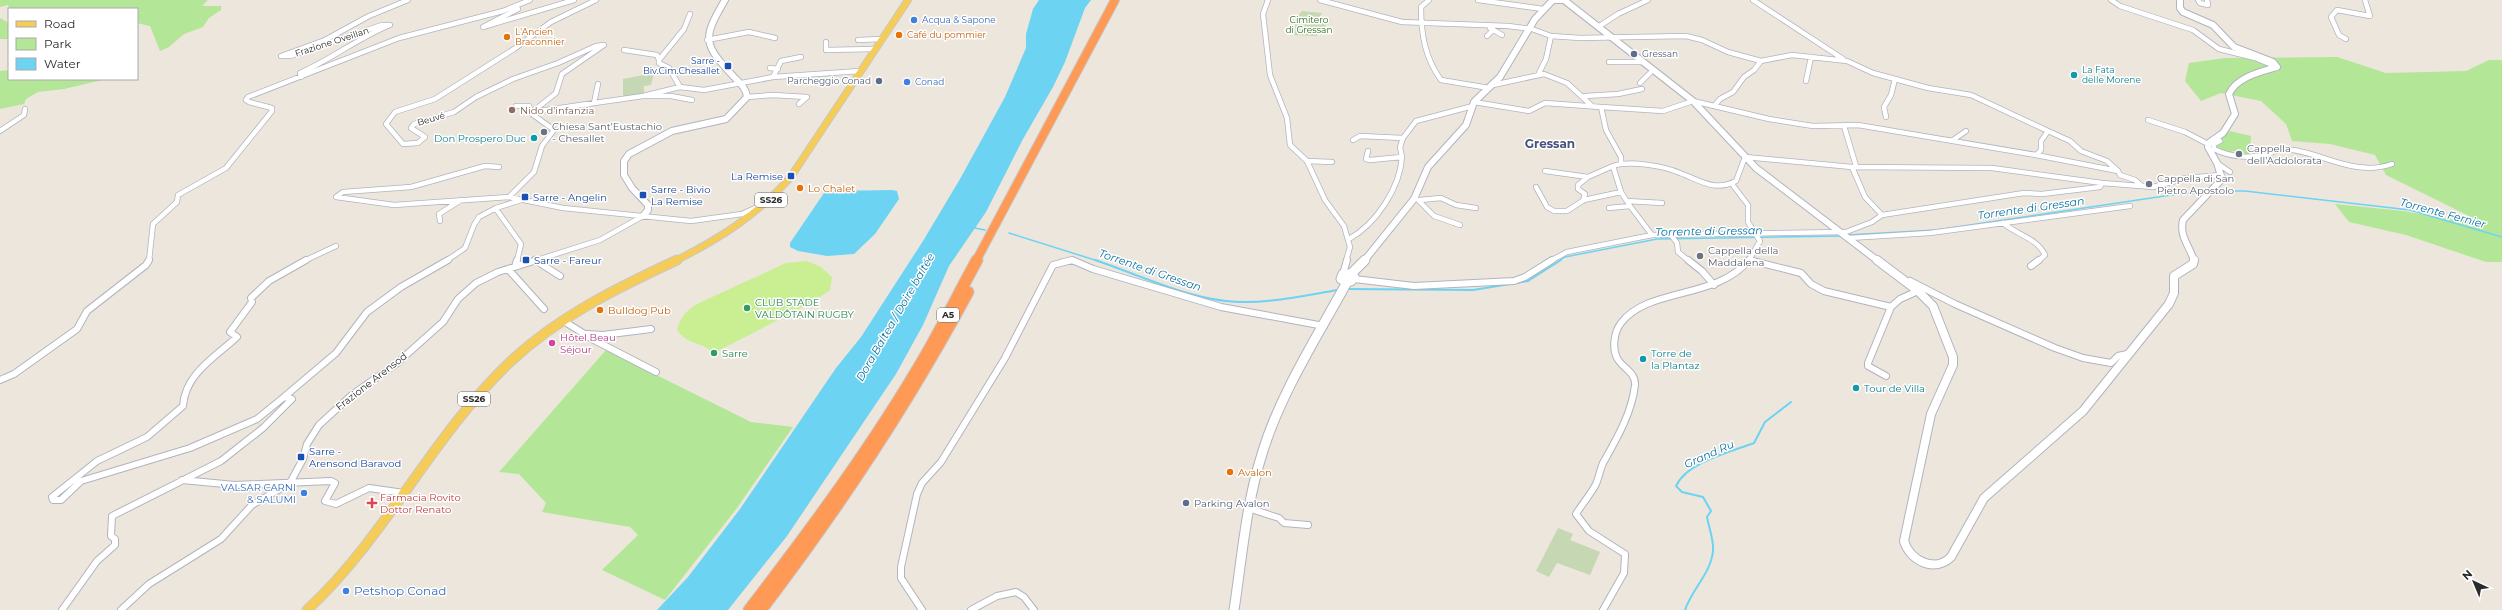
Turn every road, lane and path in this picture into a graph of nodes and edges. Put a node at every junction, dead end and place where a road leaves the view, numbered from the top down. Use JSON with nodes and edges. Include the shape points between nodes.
{"nodes":[{"id":1,"x":408,"y":0,"type":"edge"},
{"id":2,"x":530,"y":0,"type":"edge"},
{"id":3,"x":534,"y":0,"type":"edge"},
{"id":4,"x":574,"y":0,"type":"edge"},
{"id":5,"x":596,"y":0,"type":"edge"},
{"id":6,"x":725,"y":0,"type":"edge"},
{"id":7,"x":908,"y":0,"type":"edge"},
{"id":8,"x":1115,"y":0,"type":"edge"},
{"id":9,"x":1121,"y":0,"type":"edge"},
{"id":10,"x":1268,"y":0,"type":"edge"},
{"id":11,"x":1320,"y":0,"type":"edge"},
{"id":12,"x":1429,"y":0,"type":"edge"},
{"id":13,"x":1478,"y":0,"type":"edge"},
{"id":14,"x":1553,"y":0,"type":"edge"},
{"id":15,"x":1564,"y":0,"type":"edge"},
{"id":16,"x":1648,"y":0,"type":"edge"},
{"id":17,"x":1753,"y":0,"type":"edge"},
{"id":18,"x":2111,"y":0,"type":"edge"},
{"id":19,"x":2180,"y":0,"type":"edge"},
{"id":20,"x":2198,"y":0,"type":"edge"},
{"id":21,"x":2207,"y":0,"type":"edge"},
{"id":22,"x":2365,"y":0,"type":"edge"},
{"id":23,"x":1543,"y":9,"type":"junction"},
{"id":24,"x":690,"y":14,"type":"dead end"},
{"id":25,"x":1421,"y":22,"type":"junction"},
{"id":26,"x":1598,"y":27,"type":"junction"},
{"id":27,"x":1492,"y":29,"type":"junction"},
{"id":28,"x":1529,"y":29,"type":"junction"},
{"id":29,"x":1487,"y":36,"type":"dead end"},
{"id":30,"x":1502,"y":36,"type":"dead end"},
{"id":31,"x":1551,"y":36,"type":"junction"},
{"id":32,"x":1610,"y":36,"type":"junction"},
{"id":33,"x":775,"y":38,"type":"dead end"},
{"id":34,"x":882,"y":39,"type":"junction"},
{"id":35,"x":2346,"y":39,"type":"dead end"},
{"id":36,"x":706,"y":40,"type":"junction"},
{"id":37,"x":858,"y":40,"type":"dead end"},
{"id":38,"x":826,"y":42,"type":"dead end"},
{"id":39,"x":875,"y":48,"type":"junction"},
{"id":40,"x":624,"y":50,"type":"dead end"},
{"id":41,"x":801,"y":57,"type":"dead end"},
{"id":42,"x":1811,"y":57,"type":"junction"},
{"id":43,"x":659,"y":60,"type":"junction"},
{"id":44,"x":1761,"y":61,"type":"junction"},
{"id":45,"x":1847,"y":61,"type":"junction"},
{"id":46,"x":1609,"y":62,"type":"dead end"},
{"id":47,"x":1643,"y":62,"type":"junction"},
{"id":48,"x":2277,"y":67,"type":"junction"},
{"id":49,"x":770,"y":68,"type":"dead end"},
{"id":50,"x":778,"y":69,"type":"junction"},
{"id":51,"x":1653,"y":70,"type":"junction"},
{"id":52,"x":860,"y":71,"type":"junction"},
{"id":53,"x":1539,"y":73,"type":"junction"},
{"id":54,"x":301,"y":77,"type":"junction"},
{"id":55,"x":774,"y":77,"type":"junction"},
{"id":56,"x":1895,"y":79,"type":"junction"},
{"id":57,"x":1806,"y":81,"type":"dead end"},
{"id":58,"x":740,"y":83,"type":"junction"},
{"id":59,"x":1640,"y":83,"type":"dead end"},
{"id":60,"x":598,"y":84,"type":"dead end"},
{"id":61,"x":1491,"y":86,"type":"junction"},
{"id":62,"x":680,"y":87,"type":"junction"},
{"id":63,"x":1642,"y":90,"type":"dead end"},
{"id":64,"x":643,"y":96,"type":"junction"},
{"id":65,"x":1585,"y":96,"type":"junction"},
{"id":66,"x":747,"y":97,"type":"junction"},
{"id":67,"x":692,"y":100,"type":"dead end"},
{"id":68,"x":1693,"y":101,"type":"junction"},
{"id":69,"x":594,"y":103,"type":"junction"},
{"id":70,"x":799,"y":104,"type":"dead end"},
{"id":71,"x":1473,"y":104,"type":"junction"},
{"id":72,"x":1591,"y":105,"type":"junction"},
{"id":73,"x":1715,"y":105,"type":"junction"},
{"id":74,"x":516,"y":106,"type":"dead end"},
{"id":75,"x":1600,"y":107,"type":"junction"},
{"id":76,"x":25,"y":108,"type":"dead end"},
{"id":77,"x":532,"y":112,"type":"junction"},
{"id":78,"x":1886,"y":117,"type":"dead end"},
{"id":79,"x":2148,"y":120,"type":"dead end"},
{"id":80,"x":1844,"y":126,"type":"junction"},
{"id":81,"x":1966,"y":131,"type":"dead end"},
{"id":82,"x":2048,"y":131,"type":"junction"},
{"id":83,"x":0,"y":132,"type":"edge"},
{"id":84,"x":1403,"y":138,"type":"junction"},
{"id":85,"x":2216,"y":139,"type":"junction"},
{"id":86,"x":1353,"y":140,"type":"dead end"},
{"id":87,"x":1953,"y":140,"type":"junction"},
{"id":88,"x":2208,"y":144,"type":"junction"},
{"id":89,"x":1368,"y":151,"type":"dead end"},
{"id":90,"x":2036,"y":155,"type":"junction"},
{"id":91,"x":1402,"y":157,"type":"junction"},
{"id":92,"x":1745,"y":157,"type":"junction"},
{"id":93,"x":1307,"y":161,"type":"junction"},
{"id":94,"x":1332,"y":162,"type":"dead end"},
{"id":95,"x":1621,"y":163,"type":"junction"},
{"id":96,"x":2217,"y":163,"type":"junction"},
{"id":97,"x":2392,"y":164,"type":"dead end"},
{"id":98,"x":1613,"y":166,"type":"junction"},
{"id":99,"x":499,"y":167,"type":"dead end"},
{"id":100,"x":1854,"y":167,"type":"junction"},
{"id":101,"x":1544,"y":171,"type":"dead end"},
{"id":102,"x":2118,"y":171,"type":"junction"},
{"id":103,"x":2230,"y":172,"type":"dead end"},
{"id":104,"x":1588,"y":177,"type":"junction"},
{"id":105,"x":2221,"y":178,"type":"junction"},
{"id":106,"x":2102,"y":183,"type":"junction"},
{"id":107,"x":1732,"y":184,"type":"junction"},
{"id":108,"x":2142,"y":186,"type":"junction"},
{"id":109,"x":1536,"y":187,"type":"dead end"},
{"id":110,"x":1621,"y":192,"type":"junction"},
{"id":111,"x":509,"y":197,"type":"junction"},
{"id":112,"x":463,"y":199,"type":"junction"},
{"id":113,"x":521,"y":200,"type":"junction"},
{"id":114,"x":772,"y":200,"type":"junction"},
{"id":115,"x":1417,"y":200,"type":"junction"},
{"id":116,"x":1583,"y":201,"type":"junction"},
{"id":117,"x":1627,"y":201,"type":"junction"},
{"id":118,"x":1662,"y":203,"type":"dead end"},
{"id":119,"x":1630,"y":206,"type":"junction"},
{"id":120,"x":2130,"y":206,"type":"dead end"},
{"id":121,"x":1476,"y":208,"type":"dead end"},
{"id":122,"x":1609,"y":208,"type":"dead end"},
{"id":123,"x":496,"y":209,"type":"junction"},
{"id":124,"x":1882,"y":214,"type":"junction"},
{"id":125,"x":643,"y":216,"type":"junction"},
{"id":126,"x":440,"y":221,"type":"dead end"},
{"id":127,"x":2003,"y":223,"type":"junction"},
{"id":128,"x":1460,"y":225,"type":"dead end"},
{"id":129,"x":1841,"y":232,"type":"junction"},
{"id":130,"x":1756,"y":234,"type":"junction"},
{"id":131,"x":1652,"y":235,"type":"junction"},
{"id":132,"x":1671,"y":235,"type":"junction"},
{"id":133,"x":1850,"y":238,"type":"junction"},
{"id":134,"x":1349,"y":239,"type":"junction"},
{"id":135,"x":336,"y":246,"type":"dead end"},
{"id":136,"x":535,"y":260,"type":"junction"},
{"id":137,"x":1749,"y":260,"type":"junction"},
{"id":138,"x":2031,"y":266,"type":"dead end"},
{"id":139,"x":515,"y":267,"type":"junction"},
{"id":140,"x":508,"y":269,"type":"junction"},
{"id":141,"x":1896,"y":274,"type":"junction"},
{"id":142,"x":560,"y":276,"type":"dead end"},
{"id":143,"x":1349,"y":278,"type":"junction"},
{"id":144,"x":1714,"y":285,"type":"junction"},
{"id":145,"x":1918,"y":291,"type":"junction"},
{"id":146,"x":1891,"y":307,"type":"junction"},
{"id":147,"x":544,"y":309,"type":"dead end"},
{"id":148,"x":561,"y":320,"type":"junction"},
{"id":149,"x":1325,"y":326,"type":"junction"},
{"id":150,"x":652,"y":329,"type":"dead end"},
{"id":151,"x":587,"y":334,"type":"junction"},
{"id":152,"x":2127,"y":354,"type":"junction"},
{"id":153,"x":656,"y":372,"type":"dead end"},
{"id":154,"x":1886,"y":376,"type":"dead end"},
{"id":155,"x":0,"y":380,"type":"edge"},
{"id":156,"x":284,"y":396,"type":"junction"},
{"id":157,"x":182,"y":480,"type":"junction"},
{"id":158,"x":290,"y":483,"type":"junction"},
{"id":159,"x":404,"y":493,"type":"junction"},
{"id":160,"x":1251,"y":509,"type":"junction"},
{"id":161,"x":1308,"y":525,"type":"dead end"},
{"id":162,"x":62,"y":610,"type":"edge"},
{"id":163,"x":122,"y":610,"type":"edge"},
{"id":164,"x":307,"y":610,"type":"edge"},
{"id":165,"x":749,"y":610,"type":"edge"},
{"id":166,"x":760,"y":610,"type":"edge"},
{"id":167,"x":922,"y":610,"type":"edge"},
{"id":168,"x":971,"y":610,"type":"edge"},
{"id":169,"x":1034,"y":610,"type":"edge"},
{"id":170,"x":1236,"y":610,"type":"edge"},
{"id":171,"x":1603,"y":610,"type":"edge"}],
"edges":[{"from":1,"to":54,"type":"street","name":"Frazione Oveillan","via":[[369,16],[325,40],[281,56],[290,56],[382,25],[390,25],[360,38],[324,62],[300,73]]},
{"from":2,"to":54,"type":"street","via":[[503,11],[399,38]]},
{"from":3,"to":4,"type":"street","via":[[487,23],[484,27]]},
{"from":5,"to":77,"type":"street","name":"Beuvé","via":[[551,22],[514,49],[435,99],[423,105],[399,108],[386,124],[403,144],[418,143],[425,138],[412,130],[414,124],[454,112],[476,97],[513,79],[604,45],[562,74],[556,93]]},
{"from":6,"to":36,"type":"street","via":[[707,33]]},
{"from":7,"to":34,"type":"main road","number":"SS26"},
{"from":8,"to":165,"type":"highway","number":"A5","via":[[927,353],[836,493]]},
{"from":9,"to":166,"type":"highway","number":"A5","via":[[931,361],[844,497]]},
{"from":10,"to":93,"type":"street","via":[[1263,14],[1270,74],[1288,118],[1290,145]]},
{"from":11,"to":25,"type":"street","via":[[1402,22]]},
{"from":12,"to":25,"type":"street","via":[[1421,7]]},
{"from":13,"to":23,"type":"street","via":[[1495,5],[1524,5]]},
{"from":14,"to":15,"type":"main road"},
{"from":14,"to":23,"type":"main road"},
{"from":15,"to":26,"type":"street"},
{"from":16,"to":26,"type":"street"},
{"from":17,"to":45,"type":"street","via":[[1788,26]]},
{"from":18,"to":48,"type":"street","via":[[2120,6],[2193,30],[2219,48]]},
{"from":19,"to":48,"type":"street","via":[[2183,12],[2213,25],[2234,47],[2273,62]]},
{"from":20,"to":21,"type":"street","via":[[2200,3],[2208,4]]},
{"from":22,"to":35,"type":"street","via":[[2370,16],[2337,10],[2331,17],[2340,35]]},
{"from":23,"to":28,"type":"main road"},
{"from":24,"to":43,"type":"street","via":[[684,29]]},
{"from":25,"to":27,"type":"street"},
{"from":25,"to":61,"type":"street","via":[[1427,57],[1441,80]]},
{"from":26,"to":32,"type":"street"},
{"from":27,"to":28,"type":"street","via":[[1508,26]]},
{"from":27,"to":29,"type":"street"},
{"from":27,"to":30,"type":"street"},
{"from":28,"to":31,"type":"street"},
{"from":28,"to":61,"type":"main road"},
{"from":31,"to":32,"type":"street"},
{"from":31,"to":53,"type":"street","via":[[1546,59]]},
{"from":32,"to":44,"type":"street","via":[[1686,36]]},
{"from":32,"to":47,"type":"street"},
{"from":33,"to":36,"type":"street","via":[[748,32]]},
{"from":34,"to":37,"type":"street"},
{"from":34,"to":39,"type":"main road","number":"SS26"},
{"from":36,"to":58,"type":"street","via":[[714,54]]},
{"from":38,"to":39,"type":"street","via":[[826,50]]},
{"from":39,"to":52,"type":"main road","number":"SS26"},
{"from":40,"to":43,"type":"street","via":[[657,55]]},
{"from":41,"to":50,"type":"street","via":[[781,61]]},
{"from":42,"to":44,"type":"street","via":[[1792,55]]},
{"from":42,"to":45,"type":"street"},
{"from":42,"to":57,"type":"street"},
{"from":43,"to":62,"type":"street","via":[[659,63],[669,68]]},
{"from":44,"to":73,"type":"street","via":[[1733,92]]},
{"from":45,"to":56,"type":"street","via":[[1873,73]]},
{"from":46,"to":47,"type":"street"},
{"from":47,"to":51,"type":"street"},
{"from":48,"to":85,"type":"street","via":[[2258,72],[2233,85],[2229,94],[2234,114],[2223,133]]},
{"from":49,"to":50,"type":"street"},
{"from":50,"to":55,"type":"street"},
{"from":51,"to":59,"type":"street"},
{"from":51,"to":68,"type":"street"},
{"from":52,"to":55,"type":"street"},
{"from":52,"to":114,"type":"main road","number":"SS26","via":[[790,178]]},
{"from":53,"to":61,"type":"street"},
{"from":53,"to":65,"type":"street","via":[[1567,82]]},
{"from":54,"to":155,"type":"street","via":[[248,97],[246,100],[250,104],[268,106],[272,111],[226,168],[178,195],[177,202],[153,224],[149,260],[146,265],[87,311],[77,330],[14,374]]},
{"from":55,"to":58,"type":"street"},
{"from":56,"to":78,"type":"street","via":[[1891,95],[1884,107]]},
{"from":56,"to":82,"type":"street","via":[[1971,95]]},
{"from":58,"to":62,"type":"street","via":[[704,90]]},
{"from":58,"to":66,"type":"street"},
{"from":60,"to":69,"type":"street"},
{"from":61,"to":71,"type":"main road"},
{"from":62,"to":64,"type":"street"},
{"from":63,"to":65,"type":"street"},
{"from":64,"to":67,"type":"street","via":[[671,96]]},
{"from":64,"to":69,"type":"street"},
{"from":65,"to":72,"type":"street"},
{"from":66,"to":70,"type":"street","via":[[807,97]]},
{"from":66,"to":125,"type":"street","via":[[726,119],[672,130],[624,159],[623,169],[627,181],[648,205],[648,210]]},
{"from":68,"to":73,"type":"street"},
{"from":68,"to":75,"type":"street","via":[[1663,110]]},
{"from":68,"to":92,"type":"street"},
{"from":69,"to":77,"type":"street"},
{"from":71,"to":72,"type":"street","via":[[1529,111],[1545,103]]},
{"from":71,"to":84,"type":"street","via":[[1423,118],[1416,122]]},
{"from":71,"to":115,"type":"main road","via":[[1466,125],[1428,167]]},
{"from":72,"to":75,"type":"street"},
{"from":73,"to":80,"type":"street","via":[[1769,119],[1813,126]]},
{"from":74,"to":77,"type":"street","via":[[529,106]]},
{"from":75,"to":95,"type":"street","via":[[1606,130],[1621,157]]},
{"from":76,"to":83,"type":"street","via":[[24,116]]},
{"from":77,"to":111,"type":"street","via":[[554,130],[542,146],[534,172]]},
{"from":79,"to":88,"type":"street","via":[[2185,132]]},
{"from":80,"to":87,"type":"street","via":[[1858,125]]},
{"from":80,"to":100,"type":"street"},
{"from":81,"to":87,"type":"street"},
{"from":82,"to":90,"type":"street","via":[[2041,141],[2041,150]]},
{"from":82,"to":102,"type":"street","via":[[2070,141],[2081,151],[2107,161]]},
{"from":84,"to":86,"type":"street","via":[[1360,136]]},
{"from":84,"to":91,"type":"street","via":[[1400,147]]},
{"from":85,"to":88,"type":"street"},
{"from":85,"to":97,"type":"street","via":[[2220,141],[2214,144],[2214,149],[2235,156],[2259,155],[2282,149],[2322,160],[2363,167],[2381,168]]},
{"from":87,"to":90,"type":"street"},
{"from":88,"to":96,"type":"street"},
{"from":89,"to":91,"type":"street","via":[[1366,159],[1370,160]]},
{"from":90,"to":102,"type":"street"},
{"from":91,"to":134,"type":"street","via":[[1402,169],[1373,219],[1366,229]]},
{"from":92,"to":100,"type":"street"},
{"from":92,"to":107,"type":"street","via":[[1736,181]]},
{"from":92,"to":129,"type":"street"},
{"from":93,"to":94,"type":"street"},
{"from":93,"to":134,"type":"street","via":[[1325,200],[1344,226]]},
{"from":95,"to":98,"type":"street"},
{"from":95,"to":107,"type":"street","via":[[1673,170],[1712,187]]},
{"from":96,"to":103,"type":"street"},
{"from":96,"to":105,"type":"street"},
{"from":98,"to":104,"type":"street"},
{"from":98,"to":110,"type":"street"},
{"from":99,"to":112,"type":"street","via":[[485,166],[416,186],[343,192],[336,197],[394,205]]},
{"from":100,"to":106,"type":"street","via":[[1992,168]]},
{"from":100,"to":124,"type":"street","via":[[1866,197]]},
{"from":101,"to":104,"type":"street"},
{"from":102,"to":108,"type":"street","via":[[2120,175],[2135,180]]},
{"from":104,"to":116,"type":"street","via":[[1578,185],[1578,189],[1585,194]]},
{"from":105,"to":108,"type":"street","via":[[2186,178],[2160,186]]},
{"from":105,"to":152,"type":"street","via":[[2205,199],[2186,216],[2181,225],[2183,240],[2194,260],[2193,264],[2174,276],[2172,299]]},
{"from":106,"to":108,"type":"street"},
{"from":106,"to":124,"type":"street","via":[[2100,187],[2042,194],[2024,193]]},
{"from":107,"to":130,"type":"street","via":[[1748,205],[1748,222]]},
{"from":109,"to":116,"type":"street","via":[[1547,207],[1554,211],[1567,211],[1571,206]]},
{"from":110,"to":116,"type":"street"},
{"from":110,"to":117,"type":"street"},
{"from":111,"to":112,"type":"street"},
{"from":111,"to":113,"type":"street"},
{"from":112,"to":126,"type":"street","via":[[439,214]]},
{"from":113,"to":123,"type":"street"},
{"from":113,"to":125,"type":"street"},
{"from":114,"to":125,"type":"street","via":[[764,201],[748,212],[702,220]]},
{"from":114,"to":148,"type":"main road","number":"SS26","via":[[724,234],[600,297]]},
{"from":115,"to":121,"type":"street","via":[[1441,198],[1456,205]]},
{"from":115,"to":128,"type":"street","via":[[1434,216]]},
{"from":115,"to":143,"type":"main road"},
{"from":117,"to":118,"type":"street"},
{"from":117,"to":119,"type":"street"},
{"from":119,"to":122,"type":"street"},
{"from":119,"to":131,"type":"street"},
{"from":120,"to":127,"type":"street"},
{"from":123,"to":139,"type":"street","via":[[521,244]]},
{"from":123,"to":156,"type":"street","via":[[476,220],[470,244],[462,252],[398,287],[366,314],[343,344],[319,369]]},
{"from":124,"to":129,"type":"street","via":[[1872,222]]},
{"from":125,"to":136,"type":"street","name":"Frazione Arensod","via":[[600,240]]},
{"from":127,"to":133,"type":"street","via":[[1930,233]]},
{"from":127,"to":138,"type":"street","via":[[2041,246],[2045,255]]},
{"from":129,"to":130,"type":"street"},
{"from":129,"to":133,"type":"street"},
{"from":130,"to":132,"type":"street"},
{"from":130,"to":137,"type":"street","via":[[1760,241]]},
{"from":131,"to":132,"type":"street"},
{"from":131,"to":143,"type":"street","via":[[1567,252],[1514,281],[1436,287],[1369,283]]},
{"from":132,"to":144,"type":"street","via":[[1677,243],[1678,252],[1702,271]]},
{"from":133,"to":141,"type":"street"},
{"from":134,"to":143,"type":"street"},
{"from":135,"to":156,"type":"street","via":[[264,282],[230,332],[237,337],[195,375],[183,392],[183,406],[162,428],[97,461],[52,497],[53,500],[60,500],[81,481],[190,448],[257,419]]},
{"from":136,"to":139,"type":"street","name":"Frazione Arensod"},
{"from":136,"to":142,"type":"street"},
{"from":137,"to":144,"type":"street","via":[[1739,272]]},
{"from":137,"to":146,"type":"street","via":[[1801,273],[1811,284],[1824,291]]},
{"from":139,"to":140,"type":"street","name":"Frazione Arensod"},
{"from":140,"to":147,"type":"street"},
{"from":140,"to":158,"type":"street","name":"Frazione Arensod","via":[[487,276],[466,290],[443,322],[396,364],[331,413],[312,434],[303,459]]},
{"from":141,"to":145,"type":"street"},
{"from":141,"to":152,"type":"street","via":[[1968,310],[2084,357],[2111,363],[2118,356]]},
{"from":143,"to":149,"type":"main road"},
{"from":144,"to":171,"type":"street","via":[[1697,291],[1679,293],[1640,308],[1621,323],[1614,339],[1617,358],[1631,372],[1636,384],[1620,435],[1602,465],[1596,484],[1576,514],[1582,527],[1625,554],[1624,574]]},
{"from":145,"to":146,"type":"street","via":[[1900,299]]},
{"from":145,"to":152,"type":"street","via":[[1933,306],[1953,357],[1953,365],[1931,414],[1904,537],[1906,549],[1911,555],[1927,563],[1945,563],[1953,555],[1976,507],[2083,411]]},
{"from":146,"to":154,"type":"street","via":[[1868,363],[1868,366]]},
{"from":148,"to":151,"type":"street"},
{"from":148,"to":159,"type":"main road","number":"SS26","via":[[513,357],[491,378]]},
{"from":149,"to":160,"type":"main road","via":[[1285,398],[1262,453]]},
{"from":149,"to":167,"type":"street","via":[[1276,320],[1190,298],[1121,275],[1095,270],[1075,260],[1063,259],[1053,264],[1005,358],[941,462],[922,483],[917,494],[901,567],[901,578]]},
{"from":150,"to":151,"type":"street","via":[[603,335]]},
{"from":151,"to":153,"type":"street"},
{"from":156,"to":157,"type":"street","via":[[292,399],[234,453]]},
{"from":157,"to":158,"type":"street","via":[[204,483]]},
{"from":157,"to":162,"type":"street","via":[[112,516],[111,536],[115,539],[115,545],[97,561]]},
{"from":158,"to":159,"type":"street","via":[[331,481],[335,483],[335,488],[325,501],[336,504],[369,488]]},
{"from":158,"to":163,"type":"street","via":[[252,505],[221,539],[149,584]]},
{"from":159,"to":164,"type":"main road","number":"SS26","via":[[343,574]]},
{"from":160,"to":161,"type":"street","via":[[1279,518],[1284,523]]},
{"from":160,"to":170,"type":"main road"},
{"from":168,"to":169,"type":"street","via":[[997,596],[1016,592]]}]}
